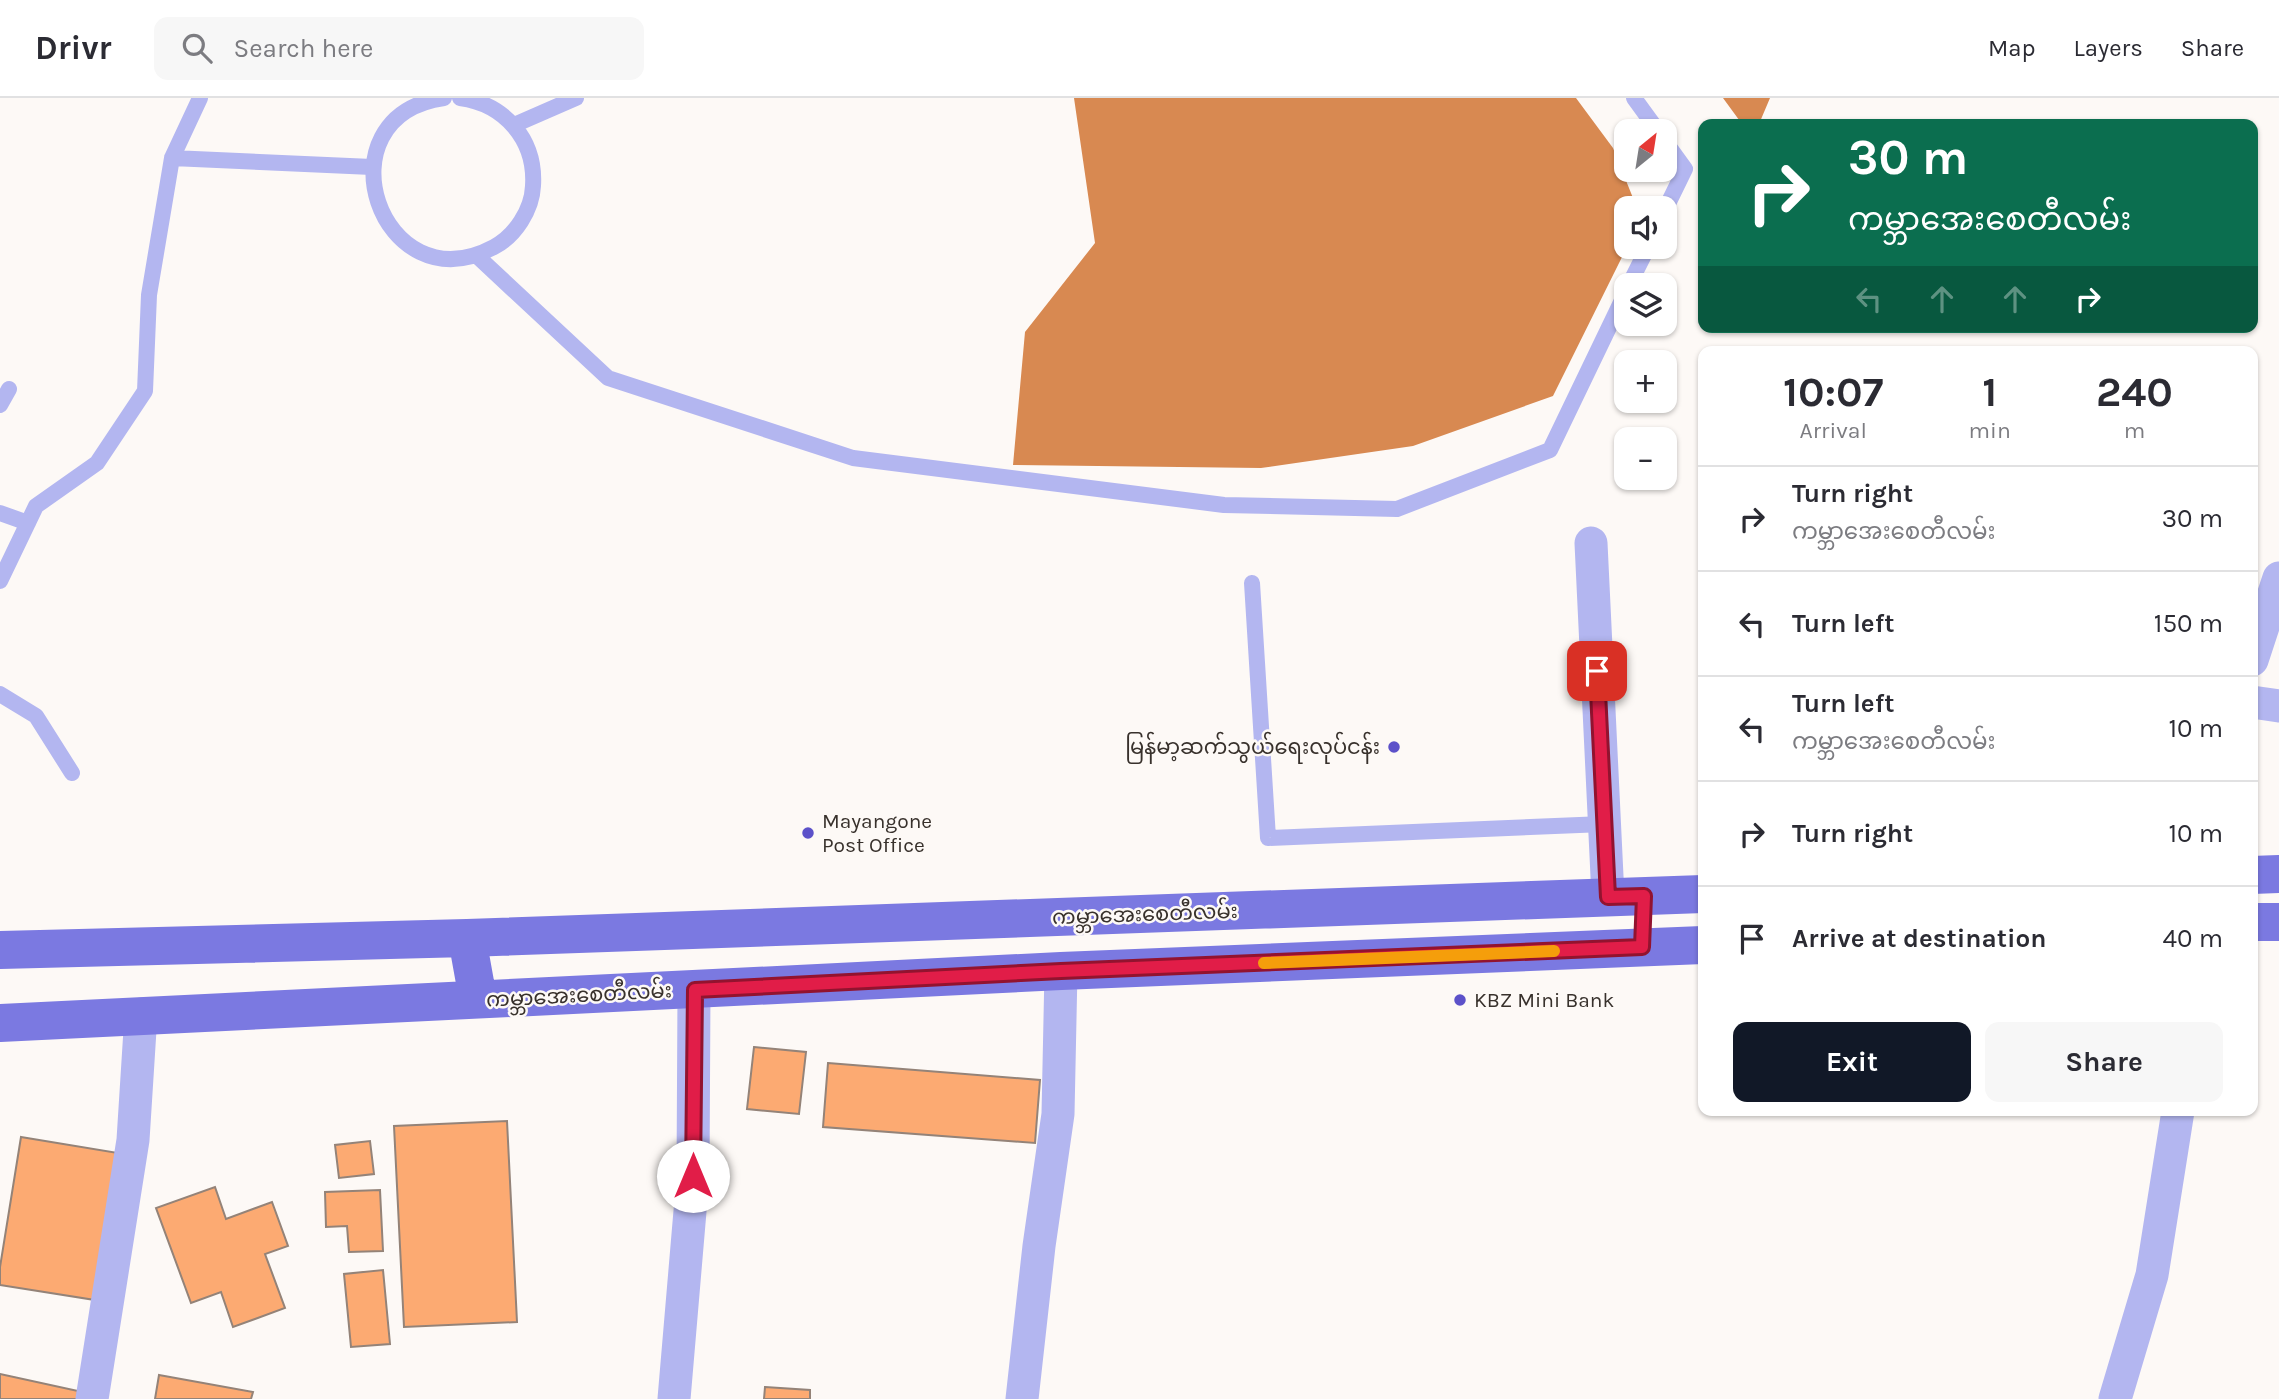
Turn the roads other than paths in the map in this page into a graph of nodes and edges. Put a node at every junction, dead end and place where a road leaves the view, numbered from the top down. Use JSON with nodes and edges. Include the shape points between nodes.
{"nodes":[{"id":1,"x":200,"y":98,"type":"edge"},
{"id":2,"x":444,"y":98,"type":"edge"},
{"id":3,"x":576,"y":98,"type":"edge"},
{"id":4,"x":1634,"y":98,"type":"edge"},
{"id":5,"x":470,"y":99,"type":"edge"},
{"id":6,"x":1649,"y":119,"type":"edge"},
{"id":7,"x":514,"y":125,"type":"junction"},
{"id":8,"x":172,"y":158,"type":"junction"},
{"id":9,"x":1677,"y":158,"type":"edge"},
{"id":10,"x":372,"y":167,"type":"junction"},
{"id":11,"x":1672,"y":196,"type":"edge"},
{"id":12,"x":477,"y":256,"type":"junction"},
{"id":13,"x":1614,"y":317,"type":"edge"},
{"id":14,"x":9,"y":389,"type":"dead end"},
{"id":15,"x":0,"y":404,"type":"edge"},
{"id":16,"x":0,"y":513,"type":"edge"},
{"id":17,"x":28,"y":523,"type":"junction"},
{"id":18,"x":1591,"y":543,"type":"dead end"},
{"id":19,"x":2279,"y":578,"type":"edge"},
{"id":20,"x":0,"y":581,"type":"edge"},
{"id":21,"x":1252,"y":583,"type":"dead end"},
{"id":22,"x":2258,"y":642,"type":"edge"},
{"id":23,"x":0,"y":694,"type":"edge"},
{"id":24,"x":2258,"y":703,"type":"edge"},
{"id":25,"x":2279,"y":706,"type":"edge"},
{"id":26,"x":72,"y":773,"type":"dead end"},
{"id":27,"x":1604,"y":824,"type":"junction"},
{"id":28,"x":2258,"y":874,"type":"edge"},
{"id":29,"x":2279,"y":874,"type":"edge"},
{"id":30,"x":1698,"y":894,"type":"edge"},
{"id":31,"x":1626,"y":897,"type":"junction"},
{"id":32,"x":1004,"y":918,"type":"junction"},
{"id":33,"x":2258,"y":922,"type":"edge"},
{"id":34,"x":2279,"y":922,"type":"edge"},
{"id":35,"x":467,"y":938,"type":"junction"},
{"id":36,"x":1698,"y":944,"type":"edge"},
{"id":37,"x":1642,"y":947,"type":"junction"},
{"id":38,"x":0,"y":950,"type":"edge"},
{"id":39,"x":1061,"y":971,"type":"junction"},
{"id":40,"x":1008,"y":975,"type":"junction"},
{"id":41,"x":695,"y":990,"type":"junction"},
{"id":42,"x":478,"y":999,"type":"junction"},
{"id":43,"x":141,"y":1014,"type":"junction"},
{"id":44,"x":0,"y":1023,"type":"edge"},
{"id":45,"x":2177,"y":1116,"type":"edge"},
{"id":46,"x":92,"y":1399,"type":"edge"},
{"id":47,"x":674,"y":1399,"type":"edge"},
{"id":48,"x":1022,"y":1399,"type":"edge"},
{"id":49,"x":2115,"y":1399,"type":"edge"}],
"edges":[{"from":1,"to":8,"type":"lane"},
{"from":2,"to":10,"type":"lane","via":[[408,110],[391,125],[378,145]]},
{"from":3,"to":7,"type":"lane"},
{"from":4,"to":6,"type":"lane"},
{"from":5,"to":7,"type":"lane","via":[[496,110]]},
{"from":7,"to":12,"type":"lane","via":[[527,144],[533,166],[527,211],[506,238]]},
{"from":8,"to":10,"type":"lane"},
{"from":8,"to":17,"type":"lane","via":[[149,295],[145,391],[97,463],[36,506]]},
{"from":9,"to":11,"type":"lane","via":[[1685,169]]},
{"from":10,"to":12,"type":"lane","via":[[373,190],[392,231],[431,256]]},
{"from":12,"to":13,"type":"lane","via":[[608,378],[853,458],[1224,505],[1397,509],[1550,450]]},
{"from":14,"to":15,"type":"lane"},
{"from":16,"to":17,"type":"lane"},
{"from":17,"to":20,"type":"lane"},
{"from":18,"to":27,"type":"street"},
{"from":19,"to":22,"type":"street"},
{"from":21,"to":27,"type":"lane","via":[[1268,838]]},
{"from":23,"to":26,"type":"lane","via":[[36,716]]},
{"from":24,"to":25,"type":"street"},
{"from":27,"to":31,"type":"street"},
{"from":28,"to":29,"type":"main road"},
{"from":30,"to":31,"type":"main road","name":"ကမ္ဘာအေးစေတီလမ်း"},
{"from":31,"to":32,"type":"main road","name":"ကမ္ဘာအေးစေတီလမ်း"},
{"from":31,"to":37,"type":"main road"},
{"from":32,"to":35,"type":"main road","name":"ကမ္ဘာအေးစေတီလမ်း"},
{"from":32,"to":40,"type":"main road"},
{"from":33,"to":34,"type":"main road"},
{"from":35,"to":38,"type":"main road","name":"ကမ္ဘာအေးစေတီလမ်း"},
{"from":35,"to":42,"type":"main road"},
{"from":36,"to":37,"type":"main road","name":"ကမ္ဘာအေးစေတီလမ်း"},
{"from":37,"to":39,"type":"main road","name":"ကမ္ဘာအေးစေတီလမ်း"},
{"from":39,"to":40,"type":"main road","name":"ကမ္ဘာအေးစေတီလမ်း"},
{"from":39,"to":48,"type":"street","via":[[1058,1114]]},
{"from":40,"to":41,"type":"main road","name":"ကမ္ဘာအေးစေတီလမ်း"},
{"from":41,"to":42,"type":"main road","name":"ကမ္ဘာအေးစေတီလမ်း"},
{"from":41,"to":47,"type":"street","via":[[693,1176]]},
{"from":42,"to":43,"type":"main road","name":"ကမ္ဘာအေးစေတီလမ်း"},
{"from":43,"to":44,"type":"main road","name":"ကမ္ဘာအေးစေတီလမ်း"},
{"from":43,"to":46,"type":"street","via":[[133,1140]]},
{"from":45,"to":49,"type":"street","via":[[2152,1275]]}]}
